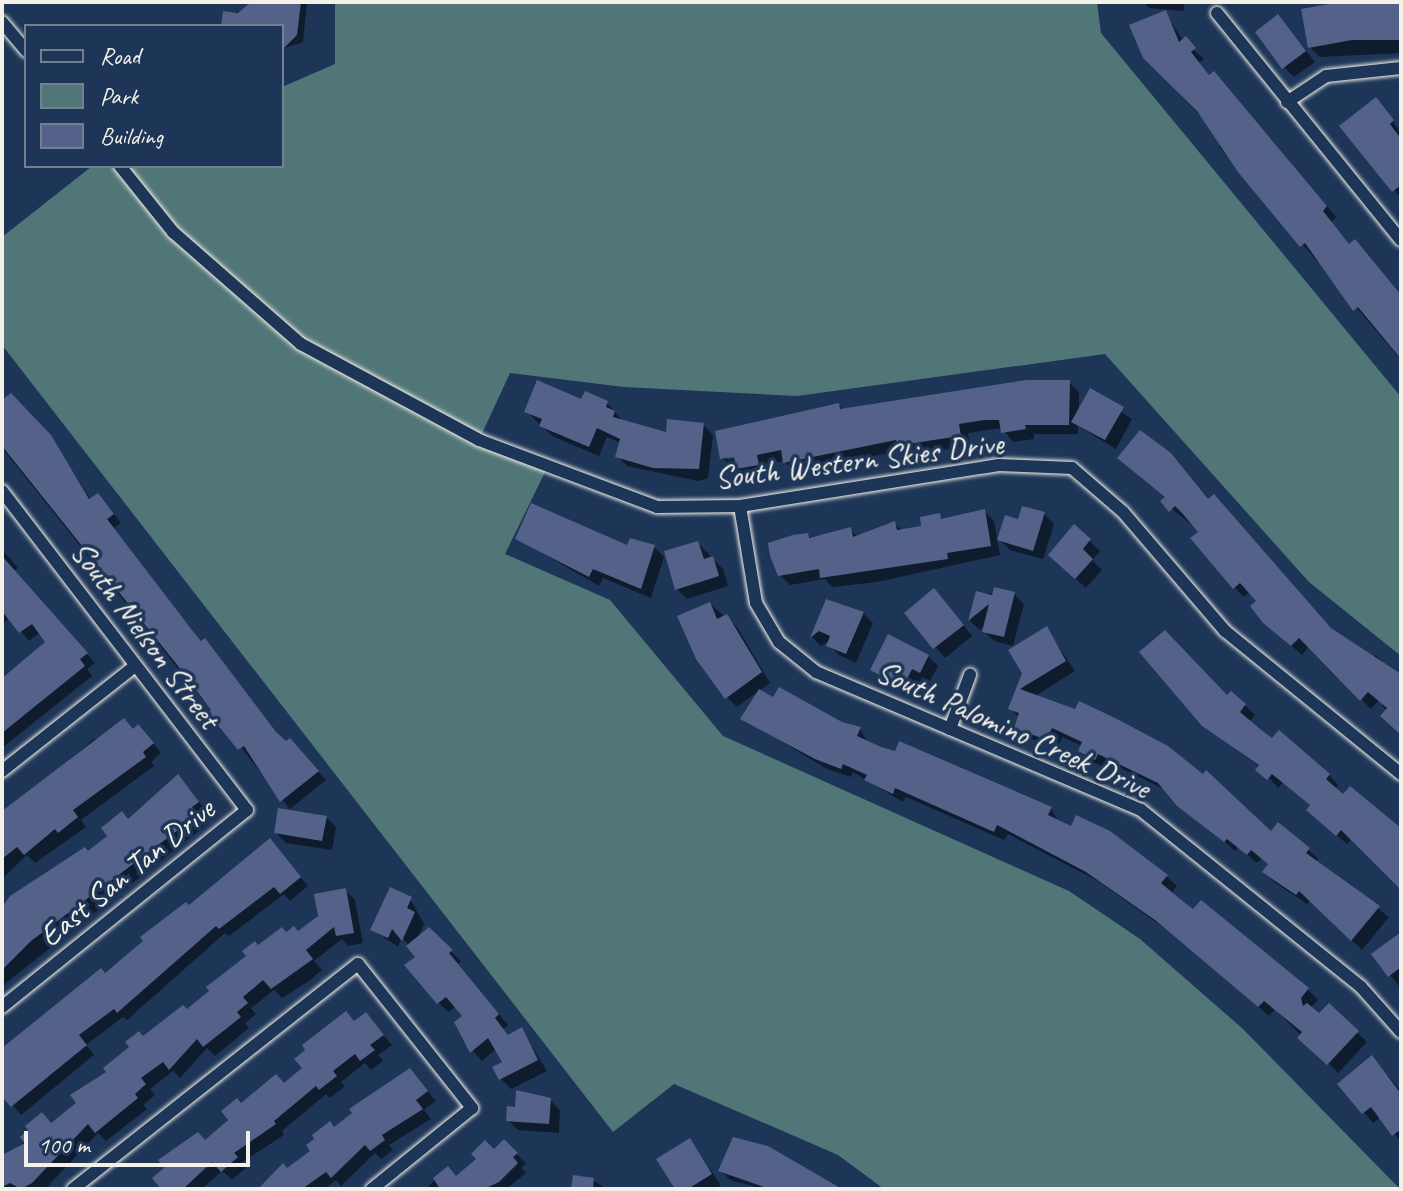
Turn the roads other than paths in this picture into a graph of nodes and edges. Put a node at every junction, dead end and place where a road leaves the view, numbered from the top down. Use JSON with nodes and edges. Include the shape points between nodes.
{"nodes":[{"id":1,"x":1217,"y":13,"type":"dead end"},
{"id":2,"x":2,"y":22,"type":"edge"},
{"id":3,"x":24,"y":49,"type":"edge"},
{"id":4,"x":1401,"y":68,"type":"edge"},
{"id":5,"x":1287,"y":102,"type":"junction"},
{"id":6,"x":122,"y":168,"type":"edge"},
{"id":7,"x":1401,"y":240,"type":"edge"},
{"id":8,"x":2,"y":491,"type":"edge"},
{"id":9,"x":740,"y":506,"type":"junction"},
{"id":10,"x":135,"y":666,"type":"junction"},
{"id":11,"x":970,"y":675,"type":"dead end"},
{"id":12,"x":950,"y":729,"type":"junction"},
{"id":13,"x":2,"y":771,"type":"edge"},
{"id":14,"x":1401,"y":774,"type":"edge"},
{"id":15,"x":247,"y":810,"type":"joint"},
{"id":16,"x":2,"y":1007,"type":"edge"},
{"id":17,"x":1399,"y":1025,"type":"edge"},
{"id":18,"x":73,"y":1189,"type":"edge"},
{"id":19,"x":372,"y":1189,"type":"edge"}],
"edges":[{"from":1,"to":5,"type":"street"},
{"from":2,"to":3,"type":"street"},
{"from":4,"to":5,"type":"street","via":[[1326,76]]},
{"from":5,"to":7,"type":"street"},
{"from":6,"to":9,"type":"street","name":"South Western Skies Drive","via":[[173,232],[301,344],[479,440],[657,507]]},
{"from":8,"to":10,"type":"street","name":"South Nielson Street"},
{"from":9,"to":12,"type":"street","name":"South Palomino Creek Drive","via":[[756,603],[779,642],[816,672]]},
{"from":9,"to":14,"type":"street","name":"South Western Skies Drive","via":[[999,465],[1072,468],[1123,512],[1225,631]]},
{"from":10,"to":13,"type":"street"},
{"from":10,"to":15,"type":"street","name":"South Nielson Street"},
{"from":11,"to":12,"type":"street"},
{"from":12,"to":17,"type":"street","name":"South Palomino Creek Drive","via":[[1141,810],[1361,987]]},
{"from":15,"to":16,"type":"street","name":"East San Tan Drive"},
{"from":18,"to":19,"type":"street","via":[[358,964],[472,1108]]}]}
